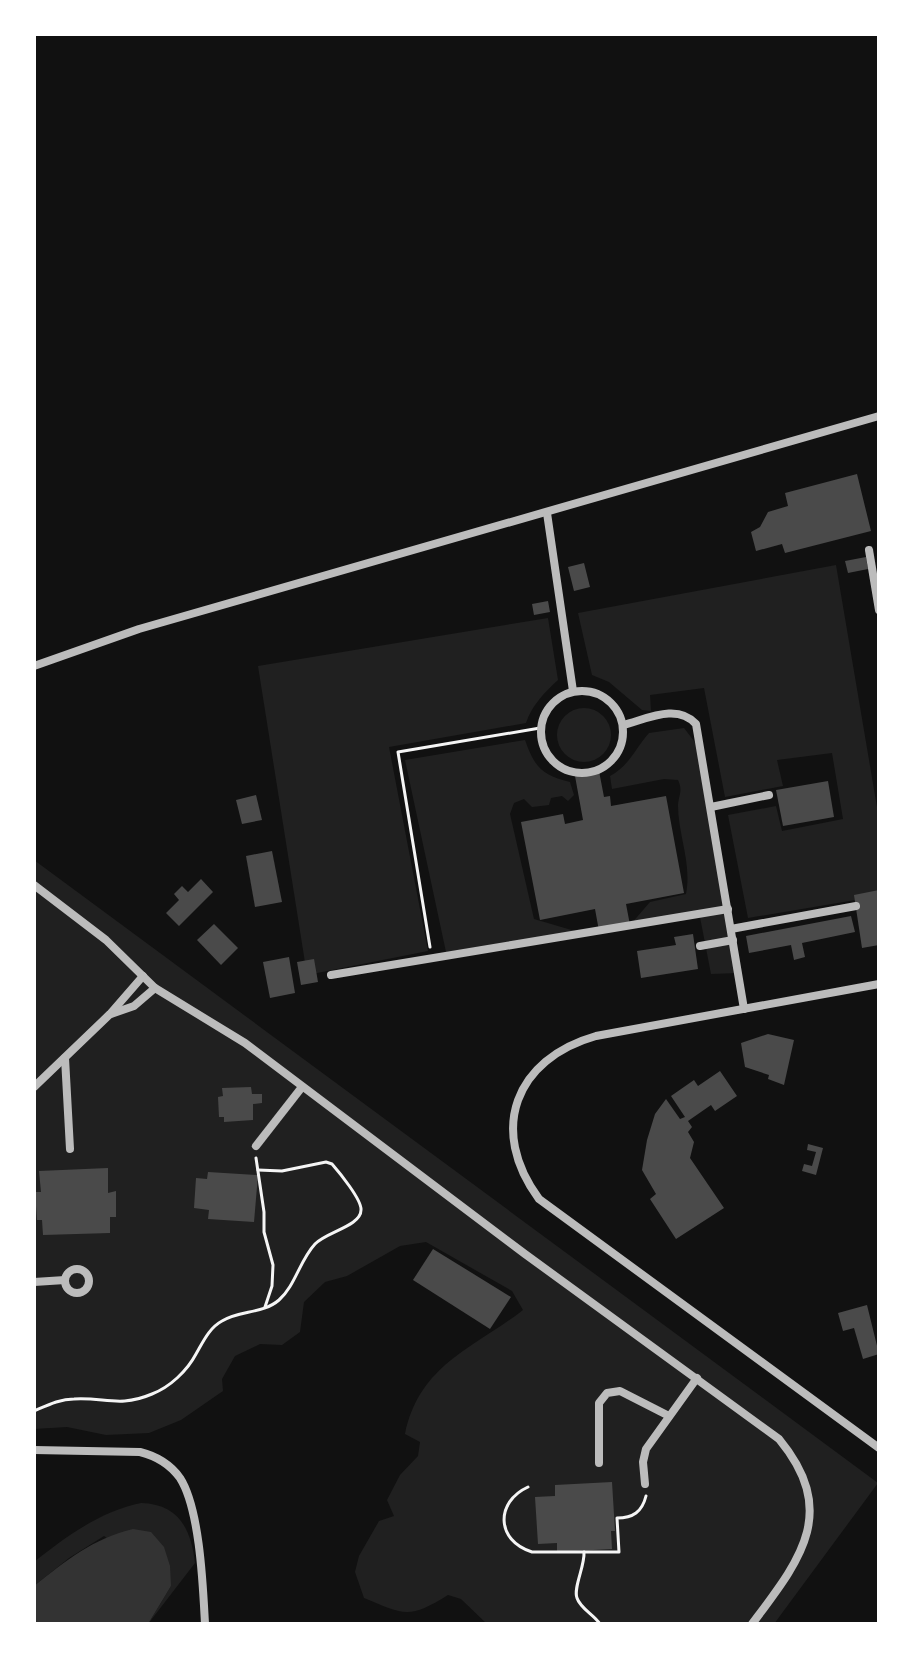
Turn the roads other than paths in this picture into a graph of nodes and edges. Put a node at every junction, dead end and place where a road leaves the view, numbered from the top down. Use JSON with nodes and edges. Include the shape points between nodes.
{"nodes":[{"id":1,"x":879,"y":416,"type":"edge"},
{"id":2,"x":547,"y":513,"type":"junction"},
{"id":3,"x":869,"y":550,"type":"dead end"},
{"id":4,"x":879,"y":610,"type":"edge"},
{"id":5,"x":34,"y":666,"type":"edge"},
{"id":6,"x":573,"y":691,"type":"junction"},
{"id":7,"x":623,"y":725,"type":"junction"},
{"id":8,"x":769,"y":795,"type":"dead end"},
{"id":9,"x":711,"y":807,"type":"junction"},
{"id":10,"x":34,"y":885,"type":"edge"},
{"id":11,"x":856,"y":906,"type":"dead end"},
{"id":12,"x":728,"y":909,"type":"junction"},
{"id":13,"x":731,"y":929,"type":"junction"},
{"id":14,"x":733,"y":940,"type":"junction"},
{"id":15,"x":700,"y":946,"type":"dead end"},
{"id":16,"x":331,"y":975,"type":"dead end"},
{"id":17,"x":143,"y":976,"type":"junction"},
{"id":18,"x":879,"y":984,"type":"edge"},
{"id":19,"x":155,"y":988,"type":"junction"},
{"id":20,"x":744,"y":1009,"type":"junction"},
{"id":21,"x":110,"y":1014,"type":"junction"},
{"id":22,"x":65,"y":1058,"type":"junction"},
{"id":23,"x":34,"y":1087,"type":"edge"},
{"id":24,"x":302,"y":1087,"type":"junction"},
{"id":25,"x":256,"y":1146,"type":"road end"},
{"id":26,"x":70,"y":1149,"type":"dead end"},
{"id":27,"x":65,"y":1280,"type":"dead end"},
{"id":28,"x":34,"y":1282,"type":"edge"},
{"id":29,"x":697,"y":1378,"type":"junction"},
{"id":30,"x":669,"y":1416,"type":"junction"},
{"id":31,"x":879,"y":1448,"type":"edge"},
{"id":32,"x":34,"y":1450,"type":"edge"},
{"id":33,"x":599,"y":1463,"type":"dead end"},
{"id":34,"x":645,"y":1484,"type":"road end"},
{"id":35,"x":205,"y":1624,"type":"edge"},
{"id":36,"x":752,"y":1624,"type":"edge"}],
"edges":[{"from":1,"to":2,"type":"street"},
{"from":2,"to":5,"type":"street","via":[[139,629]]},
{"from":2,"to":6,"type":"street"},
{"from":3,"to":4,"type":"street"},
{"from":6,"to":7,"type":"street","via":[[606,698]]},
{"from":6,"to":7,"type":"street","via":[[547,708],[540,728],[551,760],[571,772],[605,766],[620,748]]},
{"from":7,"to":9,"type":"street","via":[[677,712],[688,716],[700,736]]},
{"from":8,"to":9,"type":"street"},
{"from":9,"to":12,"type":"street"},
{"from":10,"to":17,"type":"street"},
{"from":11,"to":13,"type":"street"},
{"from":12,"to":13,"type":"street"},
{"from":12,"to":16,"type":"street"},
{"from":13,"to":14,"type":"street"},
{"from":14,"to":15,"type":"street"},
{"from":14,"to":20,"type":"street"},
{"from":17,"to":19,"type":"street"},
{"from":17,"to":21,"type":"street"},
{"from":18,"to":20,"type":"street"},
{"from":19,"to":21,"type":"street","via":[[134,1006]]},
{"from":19,"to":24,"type":"street","via":[[224,1027]]},
{"from":20,"to":31,"type":"street","via":[[596,1036],[553,1054],[523,1089],[515,1112],[516,1158],[525,1180],[557,1214]]},
{"from":21,"to":22,"type":"street"},
{"from":22,"to":23,"type":"street"},
{"from":22,"to":26,"type":"street"},
{"from":24,"to":25,"type":"street"},
{"from":24,"to":29,"type":"street"},
{"from":27,"to":28,"type":"street"},
{"from":29,"to":30,"type":"street"},
{"from":29,"to":36,"type":"street","via":[[779,1439],[793,1455],[808,1493],[801,1554]]},
{"from":30,"to":33,"type":"street","via":[[620,1391],[607,1393],[599,1403]]},
{"from":30,"to":34,"type":"street","via":[[644,1455]]},
{"from":32,"to":35,"type":"street","via":[[140,1452],[174,1471],[191,1506]]}]}
